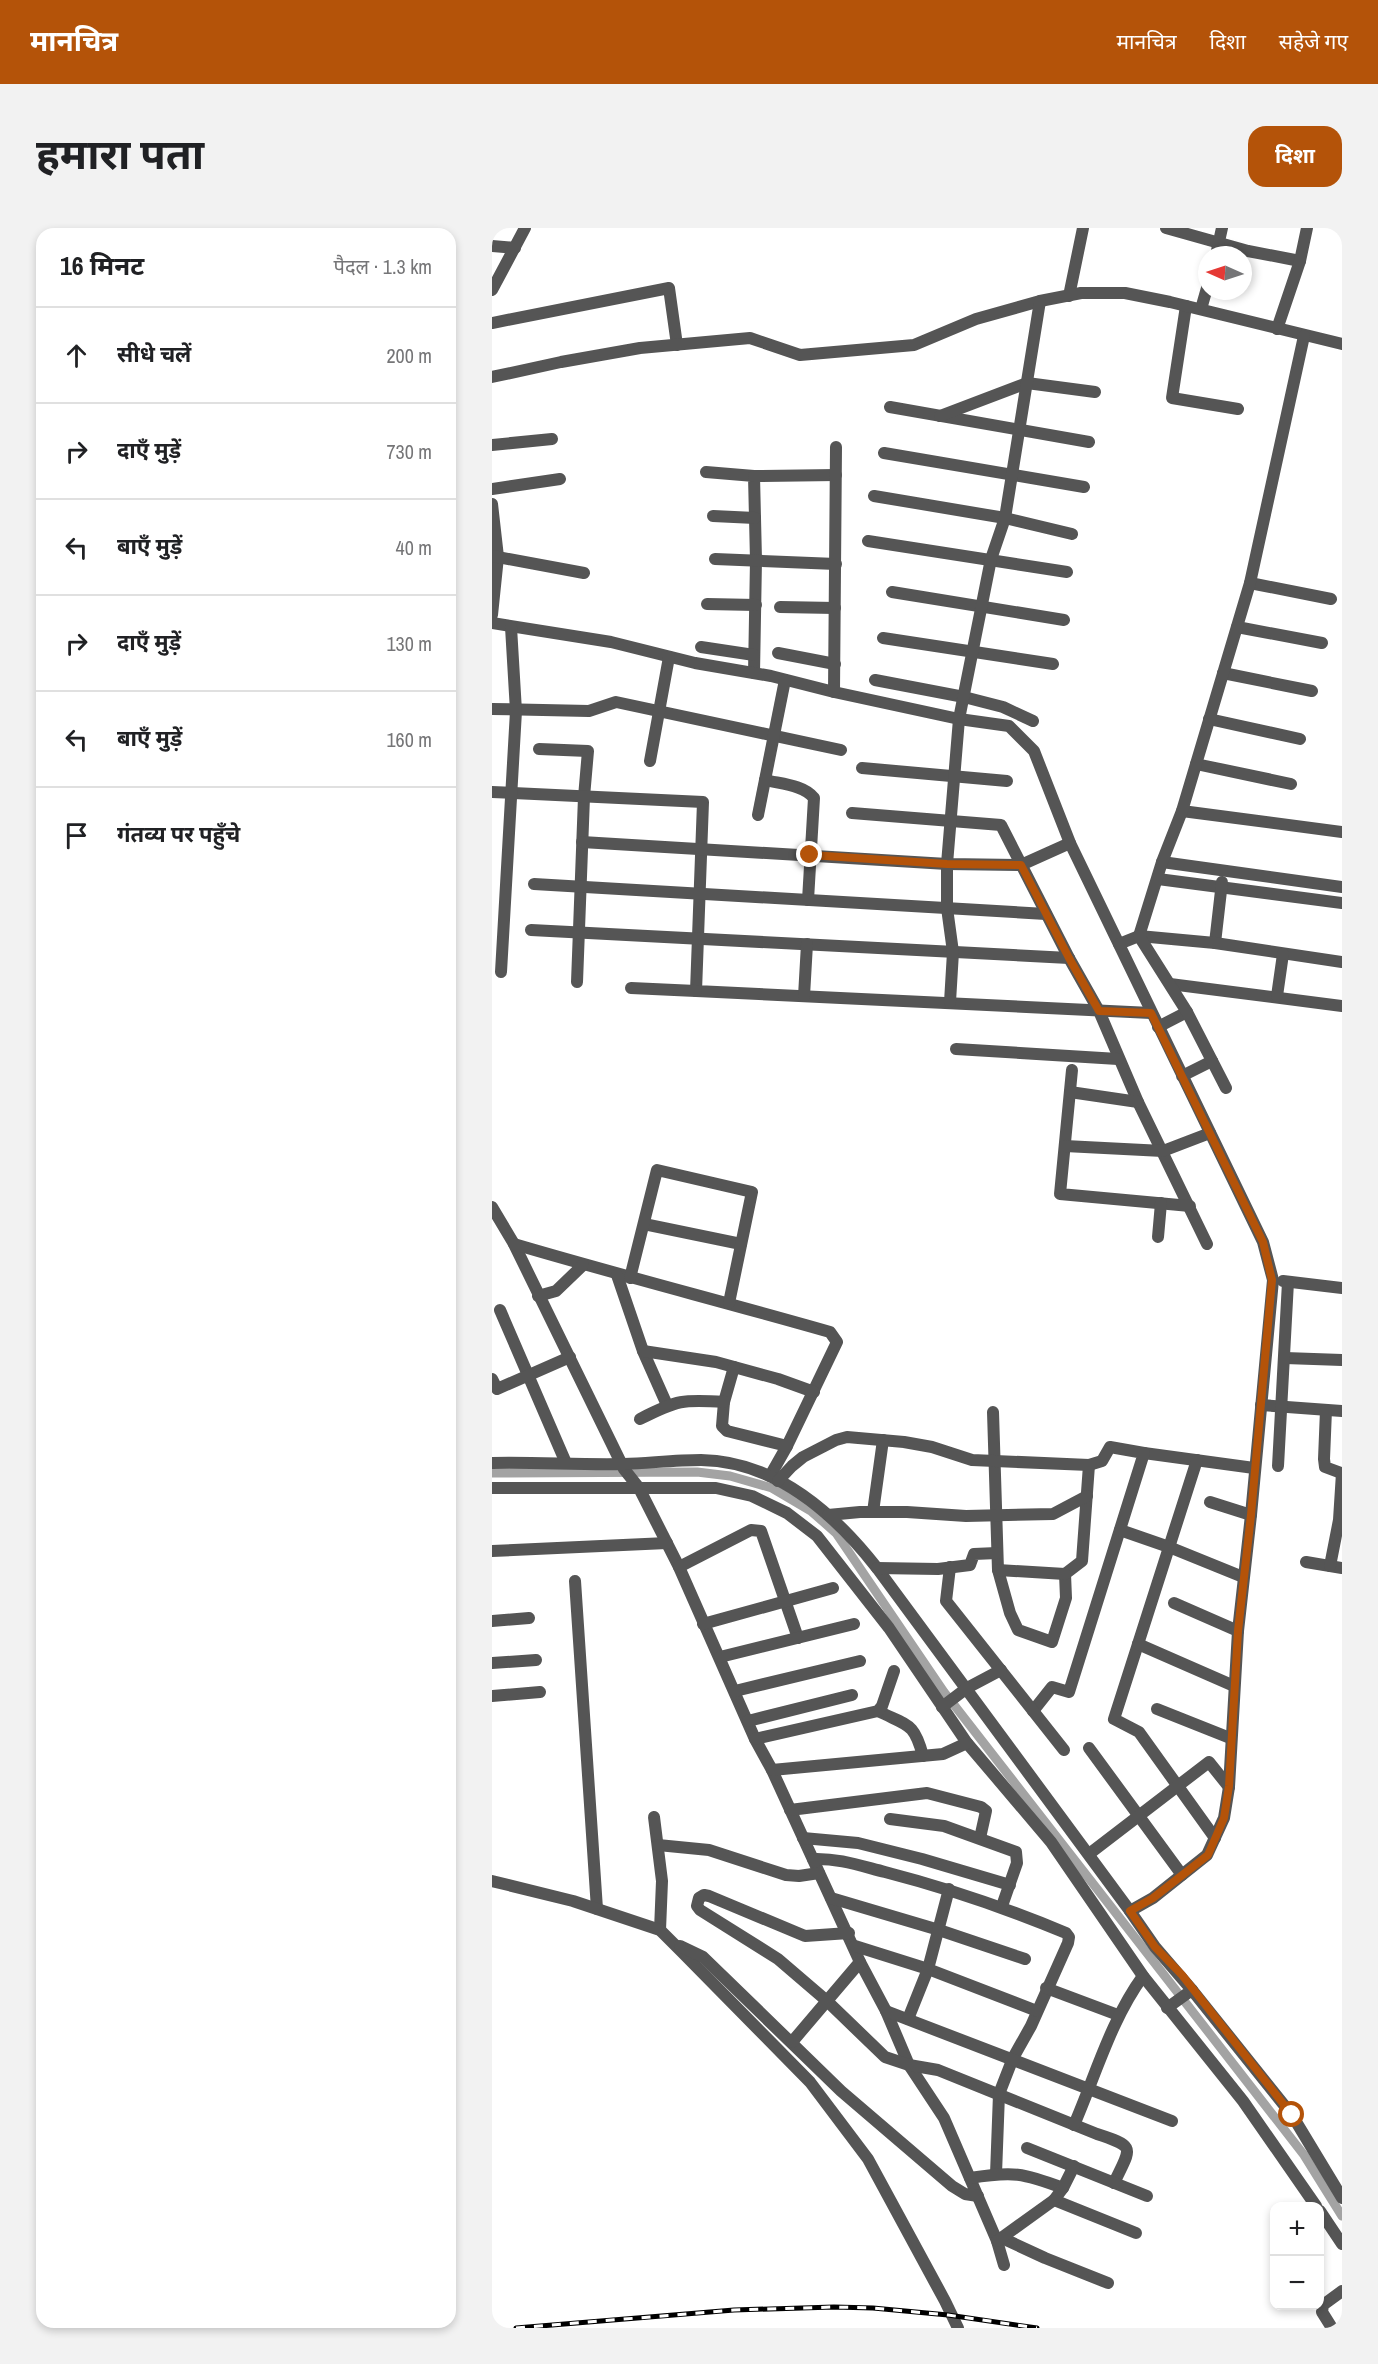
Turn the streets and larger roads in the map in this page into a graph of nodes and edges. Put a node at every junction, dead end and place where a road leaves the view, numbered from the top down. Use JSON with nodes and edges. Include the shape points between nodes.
{"nodes":[{"id":1,"x":525,"y":228,"type":"edge"},
{"id":2,"x":1083,"y":228,"type":"edge"},
{"id":3,"x":1166,"y":228,"type":"edge"},
{"id":4,"x":1222,"y":228,"type":"edge"},
{"id":5,"x":1307,"y":228,"type":"edge"},
{"id":6,"x":492,"y":246,"type":"edge"},
{"id":7,"x":1210,"y":246,"type":"edge"},
{"id":8,"x":1218,"y":246,"type":"edge"},
{"id":9,"x":514,"y":248,"type":"junction"},
{"id":10,"x":1252,"y":254,"type":"edge"},
{"id":11,"x":1300,"y":261,"type":"junction"},
{"id":12,"x":492,"y":290,"type":"edge"},
{"id":13,"x":1069,"y":296,"type":"junction"},
{"id":14,"x":1204,"y":300,"type":"edge"},
{"id":15,"x":1040,"y":301,"type":"junction"},
{"id":16,"x":1186,"y":306,"type":"junction"},
{"id":17,"x":1201,"y":309,"type":"junction"},
{"id":18,"x":492,"y":323,"type":"edge"},
{"id":19,"x":1277,"y":329,"type":"junction"},
{"id":20,"x":1304,"y":336,"type":"junction"},
{"id":21,"x":1342,"y":344,"type":"edge"},
{"id":22,"x":677,"y":345,"type":"junction"},
{"id":23,"x":492,"y":377,"type":"edge"},
{"id":24,"x":1027,"y":382,"type":"junction"},
{"id":25,"x":1095,"y":392,"type":"dead end"},
{"id":26,"x":890,"y":408,"type":"dead end"},
{"id":27,"x":1238,"y":408,"type":"dead end"},
{"id":28,"x":939,"y":416,"type":"junction"},
{"id":29,"x":1020,"y":431,"type":"junction"},
{"id":30,"x":552,"y":439,"type":"dead end"},
{"id":31,"x":1089,"y":442,"type":"dead end"},
{"id":32,"x":492,"y":444,"type":"edge"},
{"id":33,"x":836,"y":447,"type":"dead end"},
{"id":34,"x":884,"y":453,"type":"dead end"},
{"id":35,"x":706,"y":472,"type":"dead end"},
{"id":36,"x":1013,"y":473,"type":"junction"},
{"id":37,"x":836,"y":475,"type":"junction"},
{"id":38,"x":754,"y":476,"type":"junction"},
{"id":39,"x":560,"y":479,"type":"dead end"},
{"id":40,"x":1084,"y":487,"type":"dead end"},
{"id":41,"x":492,"y":489,"type":"edge"},
{"id":42,"x":874,"y":496,"type":"dead end"},
{"id":43,"x":492,"y":504,"type":"edge"},
{"id":44,"x":713,"y":516,"type":"dead end"},
{"id":45,"x":755,"y":518,"type":"junction"},
{"id":46,"x":1005,"y":518,"type":"junction"},
{"id":47,"x":1072,"y":534,"type":"dead end"},
{"id":48,"x":868,"y":541,"type":"dead end"},
{"id":49,"x":495,"y":556,"type":"edge"},
{"id":50,"x":715,"y":559,"type":"dead end"},
{"id":51,"x":991,"y":559,"type":"junction"},
{"id":52,"x":756,"y":560,"type":"junction"},
{"id":53,"x":836,"y":564,"type":"junction"},
{"id":54,"x":1067,"y":572,"type":"dead end"},
{"id":55,"x":584,"y":573,"type":"dead end"},
{"id":56,"x":1250,"y":583,"type":"junction"},
{"id":57,"x":892,"y":592,"type":"dead end"},
{"id":58,"x":1331,"y":599,"type":"dead end"},
{"id":59,"x":707,"y":604,"type":"dead end"},
{"id":60,"x":756,"y":605,"type":"junction"},
{"id":61,"x":982,"y":606,"type":"junction"},
{"id":62,"x":780,"y":607,"type":"dead end"},
{"id":63,"x":836,"y":608,"type":"junction"},
{"id":64,"x":492,"y":616,"type":"edge"},
{"id":65,"x":1064,"y":620,"type":"dead end"},
{"id":66,"x":511,"y":627,"type":"junction"},
{"id":67,"x":1237,"y":627,"type":"junction"},
{"id":68,"x":883,"y":638,"type":"dead end"},
{"id":69,"x":1322,"y":643,"type":"dead end"},
{"id":70,"x":701,"y":647,"type":"dead end"},
{"id":71,"x":778,"y":653,"type":"dead end"},
{"id":72,"x":972,"y":653,"type":"junction"},
{"id":73,"x":669,"y":657,"type":"junction"},
{"id":74,"x":754,"y":664,"type":"junction"},
{"id":75,"x":835,"y":664,"type":"junction"},
{"id":76,"x":1053,"y":664,"type":"dead end"},
{"id":77,"x":1223,"y":673,"type":"junction"},
{"id":78,"x":785,"y":680,"type":"junction"},
{"id":79,"x":875,"y":680,"type":"dead end"},
{"id":80,"x":834,"y":686,"type":"junction"},
{"id":81,"x":1312,"y":691,"type":"dead end"},
{"id":82,"x":961,"y":708,"type":"junction"},
{"id":83,"x":492,"y":710,"type":"edge"},
{"id":84,"x":516,"y":711,"type":"junction"},
{"id":85,"x":659,"y":711,"type":"junction"},
{"id":86,"x":1209,"y":719,"type":"junction"},
{"id":87,"x":1034,"y":722,"type":"dead end"},
{"id":88,"x":774,"y":734,"type":"junction"},
{"id":89,"x":1300,"y":739,"type":"dead end"},
{"id":90,"x":539,"y":749,"type":"dead end"},
{"id":91,"x":841,"y":750,"type":"dead end"},
{"id":92,"x":650,"y":761,"type":"dead end"},
{"id":93,"x":1196,"y":764,"type":"junction"},
{"id":94,"x":862,"y":768,"type":"dead end"},
{"id":95,"x":954,"y":776,"type":"junction"},
{"id":96,"x":765,"y":780,"type":"junction"},
{"id":97,"x":1007,"y":780,"type":"dead end"},
{"id":98,"x":1291,"y":784,"type":"dead end"},
{"id":99,"x":492,"y":792,"type":"edge"},
{"id":100,"x":510,"y":793,"type":"junction"},
{"id":101,"x":584,"y":797,"type":"junction"},
{"id":102,"x":1182,"y":811,"type":"junction"},
{"id":103,"x":852,"y":813,"type":"dead end"},
{"id":104,"x":758,"y":815,"type":"dead end"},
{"id":105,"x":950,"y":820,"type":"junction"},
{"id":106,"x":1342,"y":832,"type":"edge"},
{"id":107,"x":582,"y":842,"type":"junction"},
{"id":108,"x":1070,"y":843,"type":"junction"},
{"id":109,"x":702,"y":850,"type":"junction"},
{"id":110,"x":810,"y":855,"type":"junction"},
{"id":111,"x":1162,"y":862,"type":"junction"},
{"id":112,"x":947,"y":864,"type":"junction"},
{"id":113,"x":1021,"y":865,"type":"junction"},
{"id":114,"x":1223,"y":870,"type":"junction"},
{"id":115,"x":1158,"y":879,"type":"junction"},
{"id":116,"x":534,"y":884,"type":"dead end"},
{"id":117,"x":1342,"y":887,"type":"edge"},
{"id":118,"x":580,"y":888,"type":"junction"},
{"id":119,"x":1221,"y":889,"type":"junction"},
{"id":120,"x":700,"y":895,"type":"junction"},
{"id":121,"x":808,"y":900,"type":"junction"},
{"id":122,"x":1342,"y":903,"type":"edge"},
{"id":123,"x":947,"y":908,"type":"junction"},
{"id":124,"x":1046,"y":914,"type":"junction"},
{"id":125,"x":531,"y":930,"type":"dead end"},
{"id":126,"x":579,"y":933,"type":"junction"},
{"id":127,"x":698,"y":939,"type":"junction"},
{"id":128,"x":1129,"y":940,"type":"junction"},
{"id":129,"x":807,"y":944,"type":"junction"},
{"id":130,"x":1215,"y":944,"type":"junction"},
{"id":131,"x":954,"y":952,"type":"junction"},
{"id":132,"x":1283,"y":954,"type":"junction"},
{"id":133,"x":1069,"y":958,"type":"junction"},
{"id":134,"x":1342,"y":962,"type":"edge"},
{"id":135,"x":501,"y":972,"type":"dead end"},
{"id":136,"x":577,"y":982,"type":"dead end"},
{"id":137,"x":1170,"y":984,"type":"junction"},
{"id":138,"x":631,"y":988,"type":"dead end"},
{"id":139,"x":696,"y":991,"type":"junction"},
{"id":140,"x":804,"y":996,"type":"junction"},
{"id":141,"x":1277,"y":996,"type":"junction"},
{"id":142,"x":950,"y":1002,"type":"junction"},
{"id":143,"x":1342,"y":1006,"type":"edge"},
{"id":144,"x":1099,"y":1011,"type":"junction"},
{"id":145,"x":1187,"y":1012,"type":"junction"},
{"id":146,"x":1151,"y":1013,"type":"junction"},
{"id":147,"x":1164,"y":1023,"type":"junction"},
{"id":148,"x":956,"y":1049,"type":"dead end"},
{"id":149,"x":1118,"y":1059,"type":"junction"},
{"id":150,"x":1212,"y":1061,"type":"junction"},
{"id":151,"x":1072,"y":1070,"type":"dead end"},
{"id":152,"x":1189,"y":1072,"type":"junction"},
{"id":153,"x":1226,"y":1088,"type":"dead end"},
{"id":154,"x":1070,"y":1092,"type":"junction"},
{"id":155,"x":1138,"y":1102,"type":"junction"},
{"id":156,"x":1210,"y":1133,"type":"junction"},
{"id":157,"x":1065,"y":1146,"type":"junction"},
{"id":158,"x":1162,"y":1151,"type":"junction"},
{"id":159,"x":1161,"y":1203,"type":"junction"},
{"id":160,"x":1190,"y":1206,"type":"junction"},
{"id":161,"x":492,"y":1207,"type":"edge"},
{"id":162,"x":644,"y":1224,"type":"junction"},
{"id":163,"x":1158,"y":1238,"type":"dead end"},
{"id":164,"x":514,"y":1244,"type":"junction"},
{"id":165,"x":741,"y":1244,"type":"junction"},
{"id":166,"x":1207,"y":1244,"type":"dead end"},
{"id":167,"x":583,"y":1265,"type":"junction"},
{"id":168,"x":617,"y":1275,"type":"junction"},
{"id":169,"x":630,"y":1278,"type":"junction"},
{"id":170,"x":1281,"y":1281,"type":"junction"},
{"id":171,"x":1342,"y":1288,"type":"edge"},
{"id":172,"x":547,"y":1294,"type":"junction"},
{"id":173,"x":729,"y":1303,"type":"junction"},
{"id":174,"x":500,"y":1310,"type":"dead end"},
{"id":175,"x":643,"y":1351,"type":"junction"},
{"id":176,"x":570,"y":1357,"type":"junction"},
{"id":177,"x":1285,"y":1358,"type":"junction"},
{"id":178,"x":1342,"y":1360,"type":"edge"},
{"id":179,"x":734,"y":1367,"type":"junction"},
{"id":180,"x":528,"y":1374,"type":"junction"},
{"id":181,"x":492,"y":1379,"type":"edge"},
{"id":182,"x":814,"y":1392,"type":"junction"},
{"id":183,"x":724,"y":1402,"type":"junction"},
{"id":184,"x":667,"y":1405,"type":"junction"},
{"id":185,"x":1271,"y":1406,"type":"junction"},
{"id":186,"x":1326,"y":1410,"type":"junction"},
{"id":187,"x":1342,"y":1411,"type":"edge"},
{"id":188,"x":993,"y":1412,"type":"dead end"},
{"id":189,"x":640,"y":1419,"type":"dead end"},
{"id":190,"x":883,"y":1440,"type":"junction"},
{"id":191,"x":787,"y":1446,"type":"junction"},
{"id":192,"x":1144,"y":1453,"type":"junction"},
{"id":193,"x":1197,"y":1460,"type":"junction"},
{"id":194,"x":993,"y":1462,"type":"junction"},
{"id":195,"x":492,"y":1463,"type":"edge"},
{"id":196,"x":566,"y":1463,"type":"junction"},
{"id":197,"x":1089,"y":1465,"type":"junction"},
{"id":198,"x":623,"y":1466,"type":"junction"},
{"id":199,"x":1278,"y":1466,"type":"dead end"},
{"id":200,"x":1254,"y":1468,"type":"junction"},
{"id":201,"x":1342,"y":1473,"type":"edge"},
{"id":202,"x":774,"y":1478,"type":"junction"},
{"id":203,"x":636,"y":1485,"type":"junction"},
{"id":204,"x":492,"y":1488,"type":"edge"},
{"id":205,"x":1087,"y":1496,"type":"junction"},
{"id":206,"x":1210,"y":1502,"type":"dead end"},
{"id":207,"x":873,"y":1512,"type":"junction"},
{"id":208,"x":828,"y":1515,"type":"junction"},
{"id":209,"x":1251,"y":1515,"type":"junction"},
{"id":210,"x":996,"y":1516,"type":"junction"},
{"id":211,"x":1340,"y":1520,"type":"edge"},
{"id":212,"x":1120,"y":1530,"type":"junction"},
{"id":213,"x":667,"y":1543,"type":"junction"},
{"id":214,"x":1169,"y":1547,"type":"junction"},
{"id":215,"x":492,"y":1551,"type":"edge"},
{"id":216,"x":997,"y":1553,"type":"junction"},
{"id":217,"x":1306,"y":1562,"type":"dead end"},
{"id":218,"x":679,"y":1567,"type":"junction"},
{"id":219,"x":950,"y":1567,"type":"junction"},
{"id":220,"x":1336,"y":1567,"type":"edge"},
{"id":221,"x":877,"y":1568,"type":"junction"},
{"id":222,"x":998,"y":1570,"type":"junction"},
{"id":223,"x":1065,"y":1574,"type":"junction"},
{"id":224,"x":1243,"y":1577,"type":"junction"},
{"id":225,"x":575,"y":1581,"type":"dead end"},
{"id":226,"x":833,"y":1588,"type":"dead end"},
{"id":227,"x":786,"y":1601,"type":"junction"},
{"id":228,"x":1174,"y":1603,"type":"dead end"},
{"id":229,"x":529,"y":1618,"type":"dead end"},
{"id":230,"x":492,"y":1621,"type":"edge"},
{"id":231,"x":704,"y":1624,"type":"junction"},
{"id":232,"x":854,"y":1624,"type":"dead end"},
{"id":233,"x":1238,"y":1631,"type":"junction"},
{"id":234,"x":798,"y":1638,"type":"junction"},
{"id":235,"x":1138,"y":1644,"type":"junction"},
{"id":236,"x":720,"y":1657,"type":"junction"},
{"id":237,"x":536,"y":1660,"type":"dead end"},
{"id":238,"x":860,"y":1661,"type":"dead end"},
{"id":239,"x":492,"y":1663,"type":"edge"},
{"id":240,"x":1001,"y":1670,"type":"junction"},
{"id":241,"x":894,"y":1671,"type":"dead end"},
{"id":242,"x":1234,"y":1686,"type":"junction"},
{"id":243,"x":967,"y":1688,"type":"junction"},
{"id":244,"x":735,"y":1691,"type":"junction"},
{"id":245,"x":540,"y":1692,"type":"dead end"},
{"id":246,"x":852,"y":1695,"type":"dead end"},
{"id":247,"x":492,"y":1696,"type":"edge"},
{"id":248,"x":948,"y":1703,"type":"junction"},
{"id":249,"x":1158,"y":1709,"type":"dead end"},
{"id":250,"x":878,"y":1711,"type":"junction"},
{"id":251,"x":1033,"y":1711,"type":"junction"},
{"id":252,"x":748,"y":1721,"type":"junction"},
{"id":253,"x":755,"y":1738,"type":"junction"},
{"id":254,"x":1230,"y":1738,"type":"junction"},
{"id":255,"x":967,"y":1743,"type":"junction"},
{"id":256,"x":1089,"y":1748,"type":"dead end"},
{"id":257,"x":1064,"y":1750,"type":"dead end"},
{"id":258,"x":923,"y":1756,"type":"junction"},
{"id":259,"x":772,"y":1770,"type":"junction"},
{"id":260,"x":1178,"y":1785,"type":"junction"},
{"id":261,"x":1229,"y":1786,"type":"junction"},
{"id":262,"x":790,"y":1810,"type":"junction"},
{"id":263,"x":1139,"y":1816,"type":"junction"},
{"id":264,"x":654,"y":1817,"type":"dead end"},
{"id":265,"x":890,"y":1819,"type":"dead end"},
{"id":266,"x":803,"y":1838,"type":"junction"},
{"id":267,"x":1215,"y":1838,"type":"junction"},
{"id":268,"x":980,"y":1839,"type":"junction"},
{"id":269,"x":658,"y":1845,"type":"junction"},
{"id":270,"x":1089,"y":1854,"type":"junction"},
{"id":271,"x":813,"y":1859,"type":"junction"},
{"id":272,"x":819,"y":1873,"type":"junction"},
{"id":273,"x":1182,"y":1875,"type":"junction"},
{"id":274,"x":492,"y":1881,"type":"edge"},
{"id":275,"x":1010,"y":1885,"type":"junction"},
{"id":276,"x":949,"y":1889,"type":"junction"},
{"id":277,"x":831,"y":1898,"type":"junction"},
{"id":278,"x":1002,"y":1906,"type":"junction"},
{"id":279,"x":597,"y":1909,"type":"junction"},
{"id":280,"x":1130,"y":1911,"type":"junction"},
{"id":281,"x":660,"y":1930,"type":"junction"},
{"id":282,"x":939,"y":1930,"type":"junction"},
{"id":283,"x":849,"y":1933,"type":"junction"},
{"id":284,"x":674,"y":1944,"type":"junction"},
{"id":285,"x":855,"y":1946,"type":"junction"},
{"id":286,"x":1026,"y":1959,"type":"dead end"},
{"id":287,"x":861,"y":1962,"type":"junction"},
{"id":288,"x":928,"y":1969,"type":"junction"},
{"id":289,"x":1138,"y":1983,"type":"junction"},
{"id":290,"x":1046,"y":1988,"type":"junction"},
{"id":291,"x":1189,"y":1992,"type":"junction"},
{"id":292,"x":827,"y":2001,"type":"junction"},
{"id":293,"x":1169,"y":2006,"type":"junction"},
{"id":294,"x":886,"y":2011,"type":"junction"},
{"id":295,"x":1037,"y":2011,"type":"junction"},
{"id":296,"x":1118,"y":2015,"type":"junction"},
{"id":297,"x":908,"y":2019,"type":"junction"},
{"id":298,"x":792,"y":2042,"type":"junction"},
{"id":299,"x":1013,"y":2058,"type":"junction"},
{"id":300,"x":909,"y":2065,"type":"junction"},
{"id":301,"x":1090,"y":2088,"type":"junction"},
{"id":302,"x":999,"y":2094,"type":"junction"},
{"id":303,"x":1172,"y":2121,"type":"dead end"},
{"id":304,"x":1074,"y":2125,"type":"junction"},
{"id":305,"x":1027,"y":2148,"type":"dead end"},
{"id":306,"x":1074,"y":2166,"type":"junction"},
{"id":307,"x":996,"y":2174,"type":"junction"},
{"id":308,"x":970,"y":2178,"type":"junction"},
{"id":309,"x":1114,"y":2183,"type":"junction"},
{"id":310,"x":1063,"y":2188,"type":"junction"},
{"id":311,"x":978,"y":2196,"type":"junction"},
{"id":312,"x":1147,"y":2196,"type":"dead end"},
{"id":313,"x":1342,"y":2198,"type":"edge"},
{"id":314,"x":1054,"y":2200,"type":"junction"},
{"id":315,"x":1313,"y":2202,"type":"edge"},
{"id":316,"x":1324,"y":2217,"type":"edge"},
{"id":317,"x":1136,"y":2233,"type":"dead end"},
{"id":318,"x":1000,"y":2240,"type":"junction"},
{"id":319,"x":1342,"y":2244,"type":"edge"},
{"id":320,"x":1004,"y":2265,"type":"dead end"},
{"id":321,"x":1108,"y":2283,"type":"dead end"},
{"id":322,"x":1342,"y":2291,"type":"edge"},
{"id":323,"x":958,"y":2328,"type":"edge"},
{"id":324,"x":1332,"y":2328,"type":"edge"}],
"edges":[{"from":1,"to":9,"type":"street"},
{"from":2,"to":13,"type":"street"},
{"from":3,"to":7,"type":"street"},
{"from":4,"to":8,"type":"street"},
{"from":5,"to":11,"type":"street"},
{"from":6,"to":9,"type":"street"},
{"from":9,"to":12,"type":"street"},
{"from":10,"to":11,"type":"street"},
{"from":11,"to":19,"type":"street"},
{"from":13,"to":15,"type":"street"},
{"from":13,"to":16,"type":"street","via":[[1125,293]]},
{"from":14,"to":17,"type":"street"},
{"from":15,"to":22,"type":"street","via":[[976,319],[914,345],[800,354],[750,338]]},
{"from":15,"to":24,"type":"street"},
{"from":16,"to":17,"type":"street"},
{"from":16,"to":27,"type":"street","via":[[1172,398]]},
{"from":17,"to":19,"type":"street"},
{"from":18,"to":22,"type":"street","via":[[669,288]]},
{"from":19,"to":20,"type":"street"},
{"from":20,"to":21,"type":"street"},
{"from":20,"to":56,"type":"street"},
{"from":22,"to":23,"type":"street","via":[[640,348]]},
{"from":24,"to":25,"type":"street"},
{"from":24,"to":28,"type":"street"},
{"from":24,"to":29,"type":"street"},
{"from":26,"to":28,"type":"street"},
{"from":28,"to":29,"type":"street"},
{"from":29,"to":31,"type":"street"},
{"from":29,"to":36,"type":"street"},
{"from":30,"to":32,"type":"street"},
{"from":33,"to":37,"type":"street"},
{"from":34,"to":36,"type":"street"},
{"from":35,"to":38,"type":"street"},
{"from":36,"to":40,"type":"street"},
{"from":36,"to":46,"type":"street"},
{"from":37,"to":38,"type":"street"},
{"from":37,"to":53,"type":"street"},
{"from":38,"to":45,"type":"street"},
{"from":39,"to":41,"type":"street"},
{"from":42,"to":46,"type":"street"},
{"from":43,"to":49,"type":"street"},
{"from":44,"to":45,"type":"street"},
{"from":45,"to":52,"type":"street"},
{"from":46,"to":47,"type":"street"},
{"from":46,"to":51,"type":"street"},
{"from":48,"to":51,"type":"street"},
{"from":49,"to":55,"type":"street"},
{"from":49,"to":64,"type":"street"},
{"from":50,"to":52,"type":"street"},
{"from":51,"to":54,"type":"street"},
{"from":51,"to":61,"type":"street"},
{"from":52,"to":53,"type":"street"},
{"from":52,"to":60,"type":"street"},
{"from":53,"to":63,"type":"street"},
{"from":56,"to":58,"type":"street"},
{"from":56,"to":67,"type":"street"},
{"from":57,"to":61,"type":"street"},
{"from":59,"to":60,"type":"street"},
{"from":60,"to":74,"type":"street"},
{"from":61,"to":65,"type":"street"},
{"from":61,"to":72,"type":"street"},
{"from":62,"to":63,"type":"street"},
{"from":63,"to":75,"type":"street"},
{"from":64,"to":66,"type":"street"},
{"from":66,"to":73,"type":"street","via":[[612,642]]},
{"from":66,"to":84,"type":"street"},
{"from":67,"to":69,"type":"street"},
{"from":67,"to":77,"type":"street"},
{"from":68,"to":72,"type":"street"},
{"from":70,"to":74,"type":"street"},
{"from":71,"to":75,"type":"street"},
{"from":72,"to":76,"type":"street"},
{"from":72,"to":82,"type":"street"},
{"from":73,"to":74,"type":"street"},
{"from":73,"to":85,"type":"street"},
{"from":74,"to":78,"type":"street"},
{"from":75,"to":80,"type":"street"},
{"from":77,"to":81,"type":"street"},
{"from":77,"to":86,"type":"street"},
{"from":78,"to":80,"type":"street"},
{"from":78,"to":88,"type":"street"},
{"from":79,"to":82,"type":"street"},
{"from":80,"to":82,"type":"street"},
{"from":82,"to":87,"type":"street","via":[[1003,707]]},
{"from":82,"to":95,"type":"street"},
{"from":82,"to":108,"type":"street","via":[[1009,726],[1034,751]]},
{"from":83,"to":84,"type":"street"},
{"from":84,"to":85,"type":"street","via":[[589,711],[616,702]]},
{"from":84,"to":100,"type":"street"},
{"from":85,"to":88,"type":"street"},
{"from":85,"to":92,"type":"street"},
{"from":86,"to":89,"type":"street"},
{"from":86,"to":93,"type":"street"},
{"from":88,"to":91,"type":"street"},
{"from":88,"to":96,"type":"street"},
{"from":90,"to":101,"type":"street","via":[[588,751]]},
{"from":93,"to":98,"type":"street"},
{"from":93,"to":102,"type":"street"},
{"from":94,"to":95,"type":"street"},
{"from":95,"to":97,"type":"street"},
{"from":95,"to":105,"type":"street"},
{"from":96,"to":104,"type":"street"},
{"from":96,"to":110,"type":"street","via":[[802,789],[814,798]]},
{"from":99,"to":100,"type":"street"},
{"from":100,"to":101,"type":"street"},
{"from":100,"to":135,"type":"street"},
{"from":101,"to":107,"type":"street"},
{"from":101,"to":109,"type":"street","via":[[703,802]]},
{"from":102,"to":106,"type":"street"},
{"from":102,"to":111,"type":"street"},
{"from":103,"to":105,"type":"street"},
{"from":105,"to":112,"type":"street"},
{"from":105,"to":113,"type":"street","via":[[1001,825]]},
{"from":107,"to":109,"type":"street"},
{"from":107,"to":118,"type":"street"},
{"from":108,"to":113,"type":"street"},
{"from":108,"to":128,"type":"street"},
{"from":109,"to":110,"type":"street"},
{"from":109,"to":120,"type":"street"},
{"from":110,"to":112,"type":"street"},
{"from":110,"to":121,"type":"street"},
{"from":111,"to":114,"type":"street"},
{"from":111,"to":115,"type":"street"},
{"from":112,"to":113,"type":"street"},
{"from":112,"to":123,"type":"street"},
{"from":113,"to":124,"type":"street"},
{"from":114,"to":117,"type":"street"},
{"from":114,"to":119,"type":"street"},
{"from":115,"to":119,"type":"street"},
{"from":115,"to":128,"type":"street"},
{"from":116,"to":118,"type":"street"},
{"from":118,"to":120,"type":"street"},
{"from":118,"to":126,"type":"street"},
{"from":119,"to":122,"type":"street"},
{"from":119,"to":130,"type":"street"},
{"from":120,"to":121,"type":"street"},
{"from":120,"to":127,"type":"street"},
{"from":121,"to":123,"type":"street"},
{"from":123,"to":124,"type":"street"},
{"from":123,"to":131,"type":"street"},
{"from":124,"to":133,"type":"street"},
{"from":125,"to":126,"type":"street"},
{"from":126,"to":127,"type":"street"},
{"from":126,"to":136,"type":"street"},
{"from":127,"to":129,"type":"street"},
{"from":127,"to":139,"type":"street"},
{"from":128,"to":130,"type":"street"},
{"from":128,"to":137,"type":"street"},
{"from":128,"to":146,"type":"street"},
{"from":129,"to":131,"type":"street"},
{"from":129,"to":140,"type":"street"},
{"from":130,"to":132,"type":"street"},
{"from":131,"to":133,"type":"street"},
{"from":131,"to":142,"type":"street"},
{"from":132,"to":134,"type":"street"},
{"from":132,"to":141,"type":"street"},
{"from":133,"to":144,"type":"street"},
{"from":137,"to":141,"type":"street"},
{"from":137,"to":145,"type":"street"},
{"from":138,"to":139,"type":"street"},
{"from":139,"to":140,"type":"street"},
{"from":140,"to":142,"type":"street"},
{"from":141,"to":143,"type":"street"},
{"from":142,"to":144,"type":"street"},
{"from":144,"to":146,"type":"street"},
{"from":144,"to":149,"type":"street"},
{"from":145,"to":147,"type":"street"},
{"from":145,"to":150,"type":"street"},
{"from":146,"to":147,"type":"street"},
{"from":147,"to":152,"type":"street"},
{"from":148,"to":149,"type":"street"},
{"from":149,"to":155,"type":"street"},
{"from":150,"to":152,"type":"street"},
{"from":150,"to":153,"type":"street"},
{"from":151,"to":154,"type":"street"},
{"from":152,"to":156,"type":"street"},
{"from":154,"to":155,"type":"street"},
{"from":154,"to":157,"type":"street"},
{"from":155,"to":158,"type":"street"},
{"from":156,"to":158,"type":"street"},
{"from":156,"to":170,"type":"street"},
{"from":157,"to":158,"type":"street"},
{"from":157,"to":159,"type":"street","via":[[1060,1194]]},
{"from":158,"to":160,"type":"street"},
{"from":159,"to":160,"type":"street"},
{"from":159,"to":163,"type":"street"},
{"from":160,"to":166,"type":"street"},
{"from":161,"to":164,"type":"street"},
{"from":162,"to":165,"type":"street"},
{"from":162,"to":165,"type":"street","via":[[657,1170],[752,1192]]},
{"from":162,"to":169,"type":"street"},
{"from":164,"to":167,"type":"street"},
{"from":164,"to":172,"type":"street"},
{"from":165,"to":173,"type":"street"},
{"from":167,"to":168,"type":"street"},
{"from":167,"to":172,"type":"street"},
{"from":168,"to":169,"type":"street"},
{"from":168,"to":175,"type":"street"},
{"from":169,"to":173,"type":"street"},
{"from":170,"to":171,"type":"street"},
{"from":170,"to":177,"type":"street"},
{"from":170,"to":185,"type":"street"},
{"from":172,"to":176,"type":"street"},
{"from":173,"to":182,"type":"street","via":[[830,1332],[837,1342]]},
{"from":174,"to":180,"type":"street"},
{"from":175,"to":179,"type":"street"},
{"from":175,"to":184,"type":"street"},
{"from":176,"to":180,"type":"street"},
{"from":176,"to":198,"type":"street"},
{"from":177,"to":178,"type":"street"},
{"from":177,"to":185,"type":"street"},
{"from":179,"to":182,"type":"street"},
{"from":179,"to":183,"type":"street"},
{"from":180,"to":181,"type":"street","via":[[496,1389]]},
{"from":180,"to":196,"type":"street"},
{"from":182,"to":191,"type":"street"},
{"from":183,"to":184,"type":"street","via":[[692,1399]]},
{"from":183,"to":191,"type":"street","via":[[722,1426],[727,1431]]},
{"from":184,"to":189,"type":"street"},
{"from":185,"to":186,"type":"street"},
{"from":185,"to":199,"type":"street"},
{"from":185,"to":200,"type":"street"},
{"from":186,"to":187,"type":"street"},
{"from":186,"to":201,"type":"street","via":[[1325,1467]]},
{"from":188,"to":194,"type":"street"},
{"from":190,"to":194,"type":"street"},
{"from":190,"to":202,"type":"street","via":[[836,1440]]},
{"from":190,"to":207,"type":"street"},
{"from":191,"to":202,"type":"street"},
{"from":192,"to":193,"type":"street"},
{"from":192,"to":197,"type":"street","via":[[1110,1448],[1102,1461]]},
{"from":192,"to":212,"type":"street"},
{"from":193,"to":200,"type":"street"},
{"from":193,"to":214,"type":"street"},
{"from":194,"to":197,"type":"street"},
{"from":194,"to":210,"type":"street"},
{"from":195,"to":196,"type":"street"},
{"from":196,"to":198,"type":"street"},
{"from":197,"to":205,"type":"street"},
{"from":198,"to":202,"type":"street","via":[[703,1460],[755,1468]]},
{"from":198,"to":203,"type":"street"},
{"from":200,"to":209,"type":"street"},
{"from":201,"to":211,"type":"street"},
{"from":202,"to":208,"type":"street","via":[[807,1496]]},
{"from":203,"to":204,"type":"street"},
{"from":203,"to":213,"type":"street"},
{"from":203,"to":248,"type":"street","via":[[716,1488],[752,1497],[787,1513],[817,1536]]},
{"from":205,"to":210,"type":"street","via":[[1053,1514]]},
{"from":205,"to":223,"type":"street","via":[[1082,1561]]},
{"from":206,"to":209,"type":"street"},
{"from":207,"to":208,"type":"street"},
{"from":207,"to":210,"type":"street"},
{"from":208,"to":221,"type":"street"},
{"from":209,"to":224,"type":"street"},
{"from":210,"to":216,"type":"street"},
{"from":211,"to":220,"type":"street"},
{"from":212,"to":214,"type":"street"},
{"from":212,"to":251,"type":"street","via":[[1068,1692],[1052,1687]]},
{"from":213,"to":215,"type":"street"},
{"from":213,"to":218,"type":"street"},
{"from":214,"to":224,"type":"street"},
{"from":214,"to":235,"type":"street"},
{"from":216,"to":219,"type":"street","via":[[974,1554],[970,1565]]},
{"from":216,"to":222,"type":"street"},
{"from":217,"to":220,"type":"street"},
{"from":218,"to":227,"type":"street","via":[[757,1529],[764,1534]]},
{"from":218,"to":231,"type":"street"},
{"from":219,"to":221,"type":"street"},
{"from":219,"to":240,"type":"street","via":[[946,1601]]},
{"from":221,"to":243,"type":"street"},
{"from":222,"to":223,"type":"street"},
{"from":222,"to":223,"type":"street","via":[[1018,1630],[1052,1642],[1066,1598]]},
{"from":224,"to":233,"type":"street"},
{"from":225,"to":279,"type":"street"},
{"from":226,"to":227,"type":"street"},
{"from":227,"to":231,"type":"street"},
{"from":227,"to":234,"type":"street"},
{"from":228,"to":233,"type":"street"},
{"from":229,"to":230,"type":"street"},
{"from":231,"to":236,"type":"street"},
{"from":232,"to":234,"type":"street"},
{"from":233,"to":242,"type":"street"},
{"from":234,"to":236,"type":"street"},
{"from":235,"to":242,"type":"street"},
{"from":235,"to":260,"type":"street","via":[[1114,1719],[1139,1732]]},
{"from":236,"to":244,"type":"street"},
{"from":237,"to":239,"type":"street"},
{"from":238,"to":244,"type":"street"},
{"from":240,"to":243,"type":"street"},
{"from":240,"to":251,"type":"street"},
{"from":241,"to":250,"type":"street"},
{"from":242,"to":254,"type":"street"},
{"from":243,"to":248,"type":"street"},
{"from":243,"to":270,"type":"street"},
{"from":244,"to":252,"type":"street"},
{"from":245,"to":247,"type":"street"},
{"from":246,"to":252,"type":"street"},
{"from":248,"to":255,"type":"street"},
{"from":249,"to":254,"type":"street"},
{"from":250,"to":253,"type":"street"},
{"from":250,"to":258,"type":"street","via":[[914,1729]]},
{"from":251,"to":257,"type":"street"},
{"from":252,"to":253,"type":"street"},
{"from":253,"to":259,"type":"street"},
{"from":254,"to":261,"type":"street"},
{"from":255,"to":258,"type":"street","via":[[950,1752]]},
{"from":255,"to":289,"type":"street","via":[[1045,1835]]},
{"from":256,"to":263,"type":"street"},
{"from":258,"to":259,"type":"street"},
{"from":259,"to":262,"type":"street"},
{"from":260,"to":261,"type":"street","via":[[1209,1762]]},
{"from":260,"to":263,"type":"street"},
{"from":260,"to":267,"type":"street"},
{"from":261,"to":267,"type":"street","via":[[1224,1818]]},
{"from":262,"to":266,"type":"street"},
{"from":262,"to":268,"type":"street","via":[[927,1793],[981,1806],[986,1811]]},
{"from":263,"to":270,"type":"street"},
{"from":263,"to":273,"type":"street"},
{"from":264,"to":269,"type":"street"},
{"from":265,"to":268,"type":"street","via":[[933,1824]]},
{"from":266,"to":271,"type":"street"},
{"from":266,"to":275,"type":"street","via":[[858,1843]]},
{"from":267,"to":273,"type":"street","via":[[1208,1855]]},
{"from":268,"to":275,"type":"street","via":[[1016,1852],[1018,1858]]},
{"from":269,"to":272,"type":"street","via":[[709,1850],[786,1875]]},
{"from":269,"to":281,"type":"street","via":[[662,1881]]},
{"from":270,"to":280,"type":"street"},
{"from":271,"to":272,"type":"street"},
{"from":271,"to":276,"type":"street","via":[[834,1859]]},
{"from":272,"to":277,"type":"street"},
{"from":273,"to":280,"type":"street"},
{"from":274,"to":279,"type":"street"},
{"from":275,"to":278,"type":"street"},
{"from":276,"to":278,"type":"street"},
{"from":276,"to":282,"type":"street"},
{"from":277,"to":282,"type":"street"},
{"from":277,"to":283,"type":"street"},
{"from":278,"to":290,"type":"street","via":[[1069,1937]]},
{"from":279,"to":281,"type":"street"},
{"from":280,"to":291,"type":"street"},
{"from":281,"to":284,"type":"street"},
{"from":282,"to":286,"type":"street"},
{"from":282,"to":288,"type":"street"},
{"from":283,"to":285,"type":"street"},
{"from":283,"to":292,"type":"street","via":[[805,1936],[709,1896],[697,1901],[700,1910],[767,1951]]},
{"from":284,"to":298,"type":"street","via":[[703,1957]]},
{"from":284,"to":323,"type":"street","via":[[810,2082],[868,2159]]},
{"from":285,"to":287,"type":"street"},
{"from":285,"to":288,"type":"street"},
{"from":287,"to":292,"type":"street"},
{"from":287,"to":294,"type":"street"},
{"from":288,"to":295,"type":"street"},
{"from":288,"to":297,"type":"street"},
{"from":289,"to":293,"type":"street"},
{"from":289,"to":296,"type":"street"},
{"from":290,"to":295,"type":"street"},
{"from":290,"to":296,"type":"street"},
{"from":291,"to":293,"type":"street"},
{"from":291,"to":313,"type":"street","via":[[1292,2115]]},
{"from":292,"to":298,"type":"street"},
{"from":292,"to":300,"type":"street","via":[[885,2058]]},
{"from":293,"to":315,"type":"street","via":[[1243,2100]]},
{"from":294,"to":297,"type":"street"},
{"from":294,"to":300,"type":"street"},
{"from":295,"to":299,"type":"street"},
{"from":296,"to":301,"type":"street"},
{"from":297,"to":299,"type":"street"},
{"from":298,"to":311,"type":"street","via":[[841,2091],[952,2186]]},
{"from":299,"to":301,"type":"street"},
{"from":299,"to":302,"type":"street"},
{"from":300,"to":302,"type":"street","via":[[938,2070]]},
{"from":300,"to":308,"type":"street","via":[[944,2118]]},
{"from":301,"to":303,"type":"street"},
{"from":301,"to":304,"type":"street"},
{"from":302,"to":304,"type":"street"},
{"from":302,"to":307,"type":"street"},
{"from":304,"to":309,"type":"street","via":[[1127,2146],[1128,2153]]},
{"from":305,"to":306,"type":"street"},
{"from":306,"to":309,"type":"street"},
{"from":306,"to":310,"type":"street"},
{"from":307,"to":308,"type":"street"},
{"from":307,"to":310,"type":"street","via":[[1027,2175]]},
{"from":308,"to":311,"type":"street"},
{"from":309,"to":312,"type":"street"},
{"from":310,"to":314,"type":"street"},
{"from":311,"to":318,"type":"street"},
{"from":314,"to":317,"type":"street"},
{"from":314,"to":318,"type":"street"},
{"from":316,"to":319,"type":"street"},
{"from":318,"to":320,"type":"street"},
{"from":318,"to":321,"type":"street"},
{"from":322,"to":324,"type":"street","via":[[1323,2305],[1322,2312]]}]}
